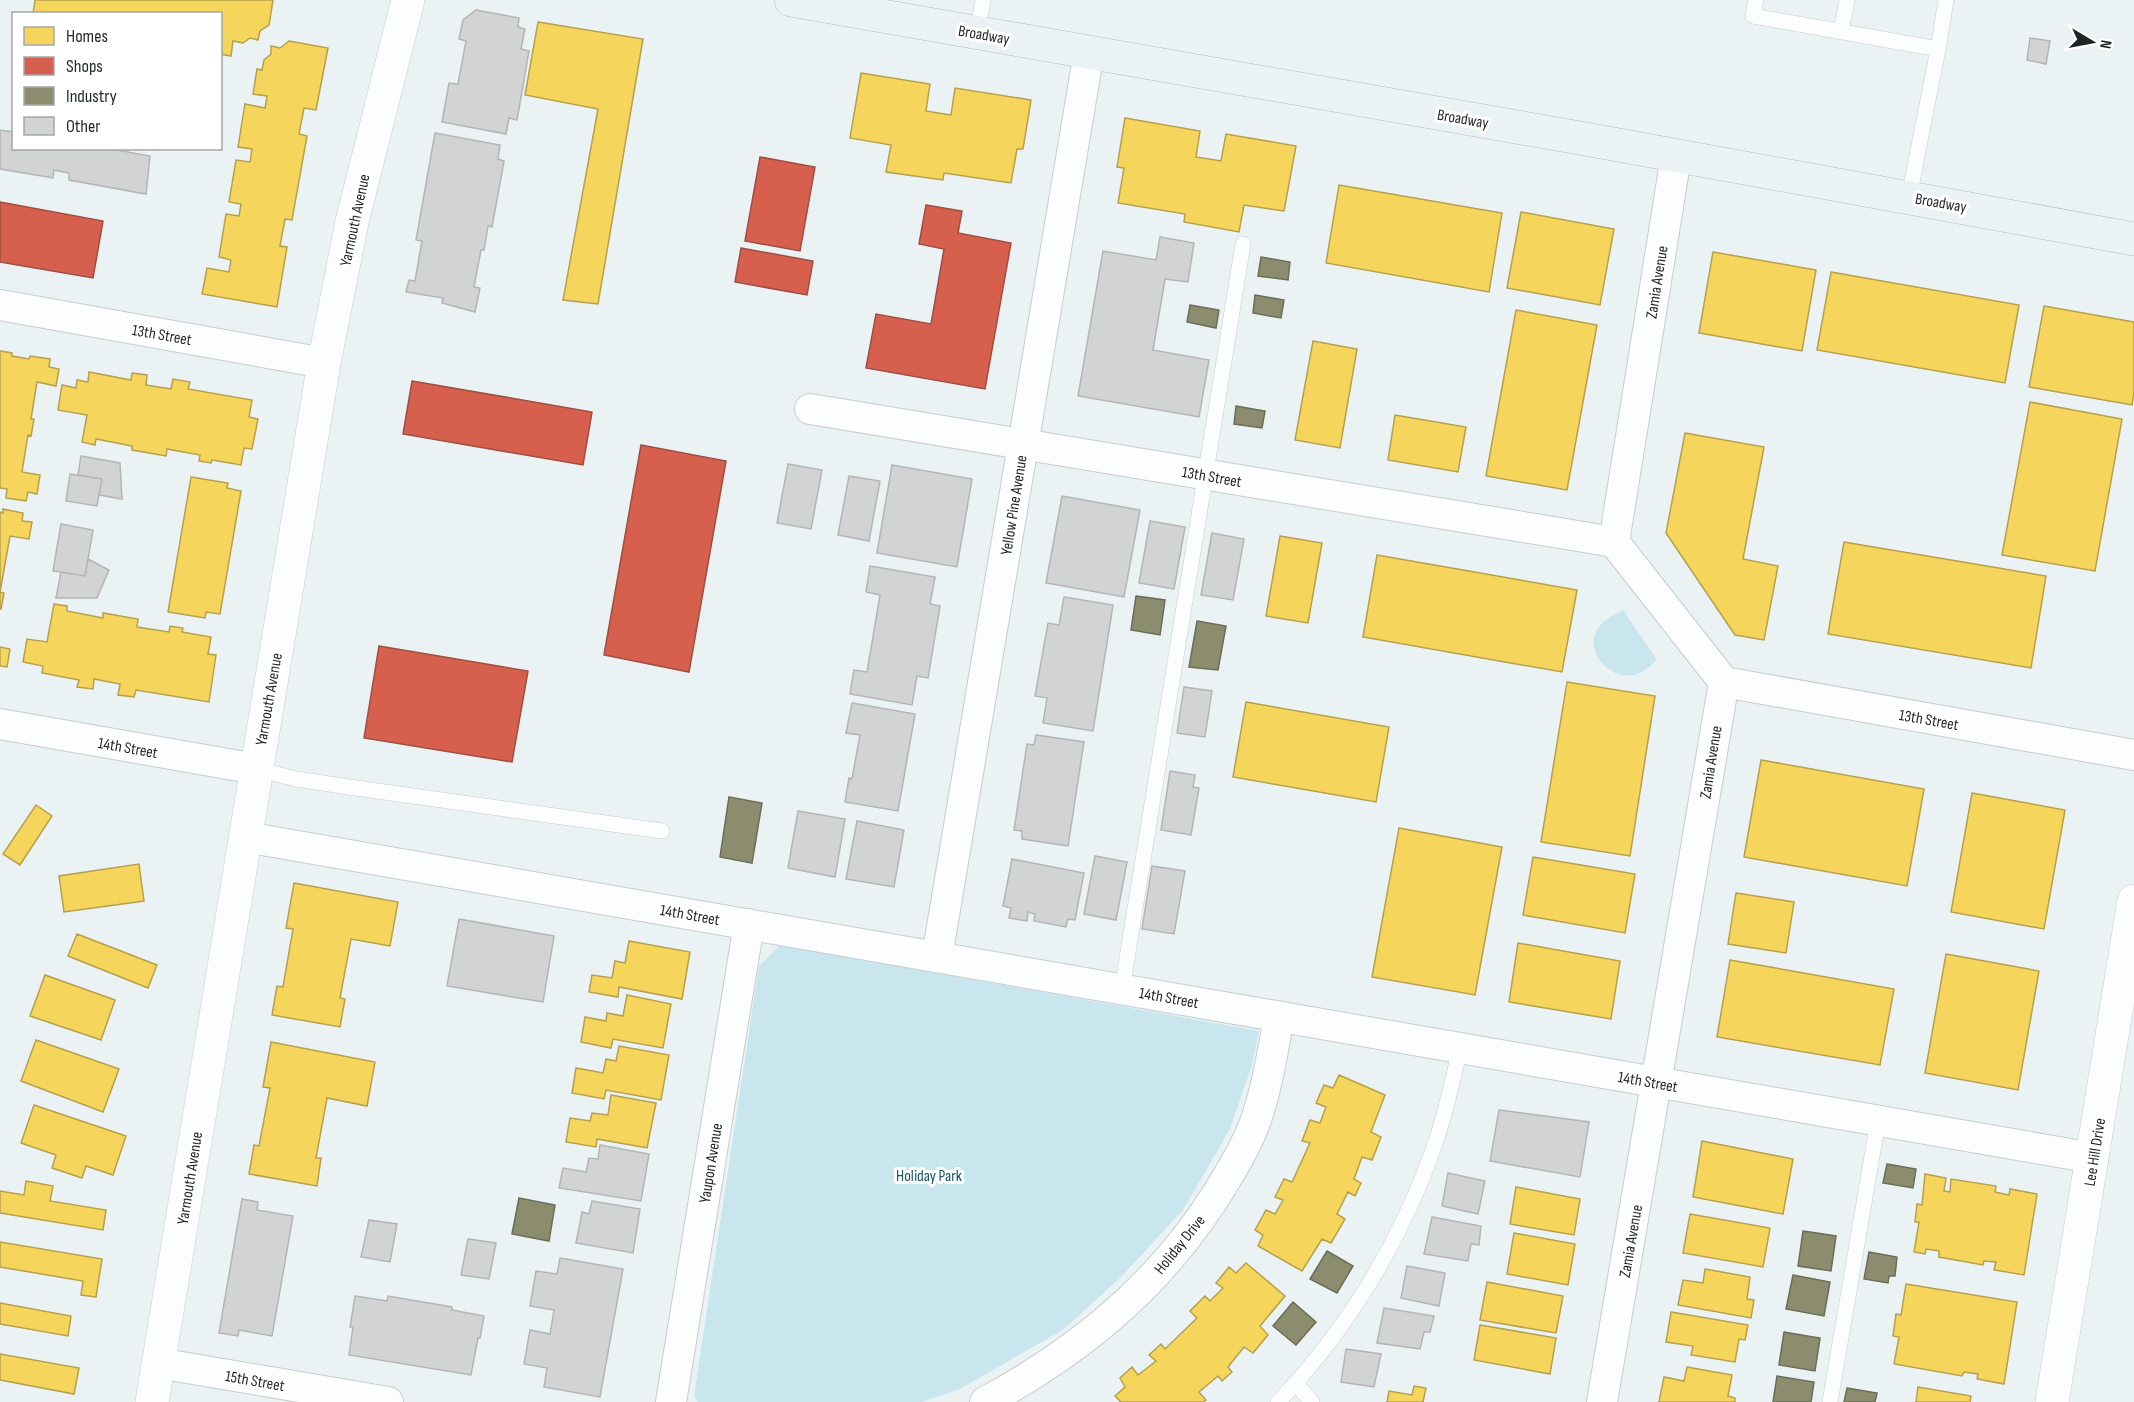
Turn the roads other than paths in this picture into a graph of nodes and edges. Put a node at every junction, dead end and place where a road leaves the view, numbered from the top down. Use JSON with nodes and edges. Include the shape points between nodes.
{"nodes":[{"id":1,"x":408,"y":0,"type":"edge"},
{"id":2,"x":791,"y":0,"type":"edge"},
{"id":3,"x":983,"y":0,"type":"edge"},
{"id":4,"x":1756,"y":0,"type":"edge"},
{"id":5,"x":1847,"y":0,"type":"edge"},
{"id":6,"x":1946,"y":0,"type":"edge"},
{"id":7,"x":874,"y":7,"type":"edge"},
{"id":8,"x":1841,"y":32,"type":"junction"},
{"id":9,"x":977,"y":33,"type":"junction"},
{"id":10,"x":1938,"y":49,"type":"junction"},
{"id":11,"x":1089,"y":52,"type":"junction"},
{"id":12,"x":1676,"y":157,"type":"junction"},
{"id":13,"x":1910,"y":197,"type":"junction"},
{"id":14,"x":2134,"y":239,"type":"edge"},
{"id":15,"x":1243,"y":244,"type":"dead end"},
{"id":16,"x":0,"y":306,"type":"edge"},
{"id":17,"x":324,"y":363,"type":"junction"},
{"id":18,"x":810,"y":409,"type":"dead end"},
{"id":19,"x":1023,"y":445,"type":"junction"},
{"id":20,"x":1204,"y":474,"type":"junction"},
{"id":21,"x":1614,"y":542,"type":"junction"},
{"id":22,"x":1724,"y":682,"type":"junction"},
{"id":23,"x":0,"y":724,"type":"edge"},
{"id":24,"x":2134,"y":755,"type":"edge"},
{"id":25,"x":256,"y":769,"type":"junction"},
{"id":26,"x":662,"y":831,"type":"dead end"},
{"id":27,"x":245,"y":837,"type":"junction"},
{"id":28,"x":2134,"y":902,"type":"edge"},
{"id":29,"x":749,"y":924,"type":"junction"},
{"id":30,"x":938,"y":957,"type":"junction"},
{"id":31,"x":1122,"y":989,"type":"junction"},
{"id":32,"x":1279,"y":1017,"type":"junction"},
{"id":33,"x":1460,"y":1048,"type":"junction"},
{"id":34,"x":1657,"y":1083,"type":"junction"},
{"id":35,"x":1878,"y":1121,"type":"junction"},
{"id":36,"x":2093,"y":1158,"type":"junction"},
{"id":37,"x":158,"y":1363,"type":"junction"},
{"id":38,"x":1296,"y":1384,"type":"junction"},
{"id":39,"x":152,"y":1402,"type":"edge"},
{"id":40,"x":388,"y":1402,"type":"edge"},
{"id":41,"x":670,"y":1402,"type":"edge"},
{"id":42,"x":985,"y":1402,"type":"edge"},
{"id":43,"x":1278,"y":1402,"type":"edge"},
{"id":44,"x":1312,"y":1402,"type":"edge"},
{"id":45,"x":1602,"y":1402,"type":"edge"},
{"id":46,"x":1830,"y":1402,"type":"edge"},
{"id":47,"x":2052,"y":1402,"type":"edge"}],
"edges":[{"from":1,"to":17,"type":"street","name":"Yarmouth Avenue","via":[[352,222]]},
{"from":2,"to":7,"type":"main road","name":"Broadway"},
{"from":3,"to":9,"type":"lane"},
{"from":4,"to":8,"type":"lane","via":[[1753,16]]},
{"from":5,"to":8,"type":"lane"},
{"from":6,"to":10,"type":"lane"},
{"from":7,"to":9,"type":"main road","name":"Broadway"},
{"from":8,"to":10,"type":"lane"},
{"from":9,"to":11,"type":"main road","name":"Broadway"},
{"from":10,"to":13,"type":"lane"},
{"from":11,"to":12,"type":"main road","name":"Broadway"},
{"from":11,"to":19,"type":"street","name":"Yellow Pine Avenue"},
{"from":12,"to":13,"type":"main road","name":"Broadway"},
{"from":12,"to":21,"type":"street","name":"Zamia Avenue"},
{"from":13,"to":14,"type":"main road","name":"Broadway"},
{"from":15,"to":20,"type":"lane"},
{"from":16,"to":17,"type":"street","name":"13th Street"},
{"from":17,"to":25,"type":"street","name":"Yarmouth Avenue"},
{"from":18,"to":19,"type":"street","name":"13th Street"},
{"from":19,"to":20,"type":"street","name":"13th Street"},
{"from":19,"to":30,"type":"street","name":"Yellow Pine Avenue"},
{"from":20,"to":21,"type":"street","name":"13th Street"},
{"from":20,"to":31,"type":"lane"},
{"from":21,"to":22,"type":"street"},
{"from":22,"to":24,"type":"street","name":"13th Street"},
{"from":22,"to":34,"type":"street","name":"Zamia Avenue"},
{"from":23,"to":25,"type":"street","name":"14th Street"},
{"from":25,"to":26,"type":"lane","via":[[346,787]]},
{"from":25,"to":27,"type":"street","name":"Yarmouth Avenue"},
{"from":27,"to":29,"type":"street","name":"14th Street"},
{"from":27,"to":37,"type":"street","name":"Yarmouth Avenue"},
{"from":28,"to":36,"type":"street","name":"Lee Hill Drive"},
{"from":29,"to":30,"type":"street","name":"14th Street"},
{"from":29,"to":41,"type":"street","name":"Yaupon Avenue"},
{"from":30,"to":31,"type":"street","name":"14th Street"},
{"from":31,"to":32,"type":"street","name":"14th Street"},
{"from":32,"to":33,"type":"street","name":"14th Street"},
{"from":32,"to":42,"type":"street","name":"Holiday Drive","via":[[1259,1112],[1223,1185],[1185,1239],[1128,1302],[1091,1335]]},
{"from":33,"to":34,"type":"street","name":"14th Street"},
{"from":33,"to":38,"type":"lane","via":[[1436,1142],[1397,1232],[1356,1306]]},
{"from":34,"to":35,"type":"street","name":"14th Street"},
{"from":34,"to":45,"type":"street","name":"Zamia Avenue"},
{"from":35,"to":36,"type":"street","name":"14th Street"},
{"from":35,"to":46,"type":"lane"},
{"from":36,"to":47,"type":"street","name":"Lee Hill Drive"},
{"from":37,"to":39,"type":"street","name":"Yarmouth Avenue"},
{"from":37,"to":40,"type":"street","name":"15th Street"},
{"from":38,"to":43,"type":"lane"},
{"from":38,"to":44,"type":"lane"}]}
